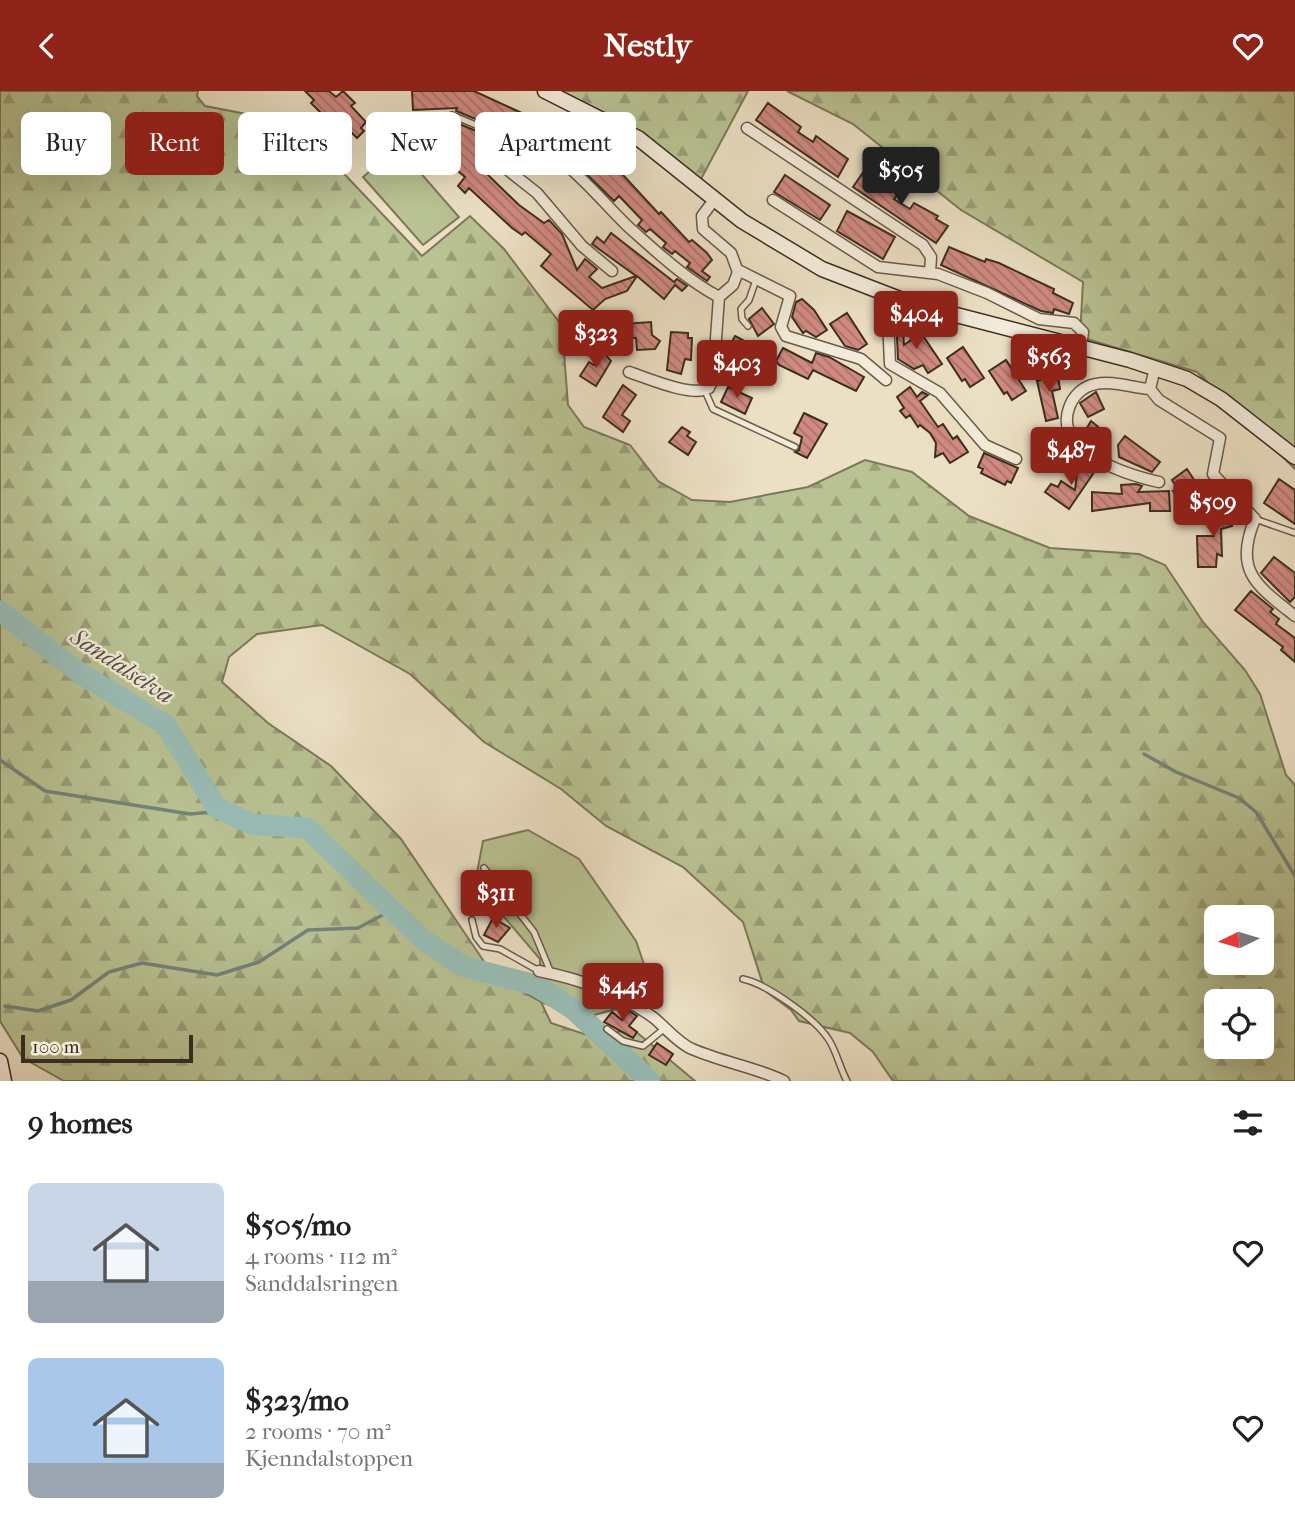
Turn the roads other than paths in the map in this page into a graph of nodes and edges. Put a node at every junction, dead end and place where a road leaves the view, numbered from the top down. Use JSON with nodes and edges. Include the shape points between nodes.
{"nodes":[{"id":1,"x":545,"y":91,"type":"edge"},
{"id":2,"x":747,"y":128,"type":"dead end"},
{"id":3,"x":514,"y":175,"type":"edge"},
{"id":4,"x":579,"y":175,"type":"edge"},
{"id":5,"x":714,"y":200,"type":"junction"},
{"id":6,"x":773,"y":200,"type":"dead end"},
{"id":7,"x":738,"y":270,"type":"junction"},
{"id":8,"x":612,"y":271,"type":"dead end"},
{"id":9,"x":930,"y":272,"type":"junction"},
{"id":10,"x":757,"y":278,"type":"junction"},
{"id":11,"x":887,"y":295,"type":"junction"},
{"id":12,"x":719,"y":297,"type":"junction"},
{"id":13,"x":748,"y":327,"type":"dead end"},
{"id":14,"x":1081,"y":347,"type":"junction"},
{"id":15,"x":1155,"y":368,"type":"junction"},
{"id":16,"x":629,"y":372,"type":"dead end"},
{"id":17,"x":886,"y":380,"type":"dead end"},
{"id":18,"x":1150,"y":390,"type":"junction"},
{"id":19,"x":705,"y":391,"type":"junction"},
{"id":20,"x":795,"y":447,"type":"dead end"},
{"id":21,"x":1295,"y":457,"type":"edge"},
{"id":22,"x":1016,"y":459,"type":"dead end"},
{"id":23,"x":1159,"y":482,"type":"dead end"},
{"id":24,"x":1255,"y":519,"type":"junction"},
{"id":25,"x":1295,"y":533,"type":"edge"},
{"id":26,"x":1295,"y":616,"type":"edge"},
{"id":27,"x":484,"y":868,"type":"dead end"},
{"id":28,"x":472,"y":920,"type":"dead end"},
{"id":29,"x":539,"y":971,"type":"joint"},
{"id":30,"x":551,"y":973,"type":"junction"},
{"id":31,"x":743,"y":979,"type":"dead end"},
{"id":32,"x":665,"y":1028,"type":"junction"},
{"id":33,"x":607,"y":1029,"type":"dead end"},
{"id":34,"x":0,"y":1061,"type":"edge"},
{"id":35,"x":4,"y":1081,"type":"edge"},
{"id":36,"x":785,"y":1081,"type":"edge"},
{"id":37,"x":847,"y":1081,"type":"edge"}],
"edges":[{"from":1,"to":5,"type":"main road","via":[[638,138]]},
{"from":2,"to":9,"type":"street","via":[[923,246],[931,257]]},
{"from":3,"to":8,"type":"street"},
{"from":4,"to":12,"type":"street","via":[[631,230],[687,278]]},
{"from":5,"to":7,"type":"street","via":[[702,216],[703,229],[731,253]]},
{"from":5,"to":11,"type":"main road","via":[[794,255]]},
{"from":6,"to":9,"type":"street","via":[[878,267]]},
{"from":7,"to":10,"type":"street"},
{"from":7,"to":12,"type":"street","via":[[733,285]]},
{"from":9,"to":14,"type":"street","via":[[1039,319],[1074,323],[1083,332]]},
{"from":10,"to":13,"type":"lane","via":[[741,309]]},
{"from":10,"to":17,"type":"street","via":[[790,296],[781,327],[786,336],[861,359]]},
{"from":11,"to":14,"type":"main road"},
{"from":11,"to":22,"type":"street","via":[[890,364],[940,393],[985,445]]},
{"from":12,"to":19,"type":"street","via":[[713,379]]},
{"from":14,"to":15,"type":"main road"},
{"from":15,"to":18,"type":"street"},
{"from":15,"to":21,"type":"main road","via":[[1209,390]]},
{"from":16,"to":19,"type":"street"},
{"from":18,"to":23,"type":"street","via":[[1091,385],[1074,398],[1067,423],[1078,445],[1099,460]]},
{"from":18,"to":24,"type":"street","via":[[1220,438],[1213,474]]},
{"from":19,"to":20,"type":"lane","via":[[713,409],[722,415]]},
{"from":24,"to":25,"type":"lane"},
{"from":24,"to":26,"type":"street","via":[[1246,544],[1247,566],[1264,591]]},
{"from":27,"to":30,"type":"lane","via":[[534,932]]},
{"from":28,"to":29,"type":"lane","via":[[483,946],[500,949]]},
{"from":29,"to":30,"type":"street"},
{"from":30,"to":32,"type":"street","via":[[614,993]]},
{"from":31,"to":37,"type":"lane","via":[[771,991],[818,1028],[827,1037]]},
{"from":32,"to":33,"type":"lane","via":[[643,1046],[623,1041]]},
{"from":32,"to":36,"type":"street","via":[[689,1048]]},
{"from":34,"to":35,"type":"main road"}]}
